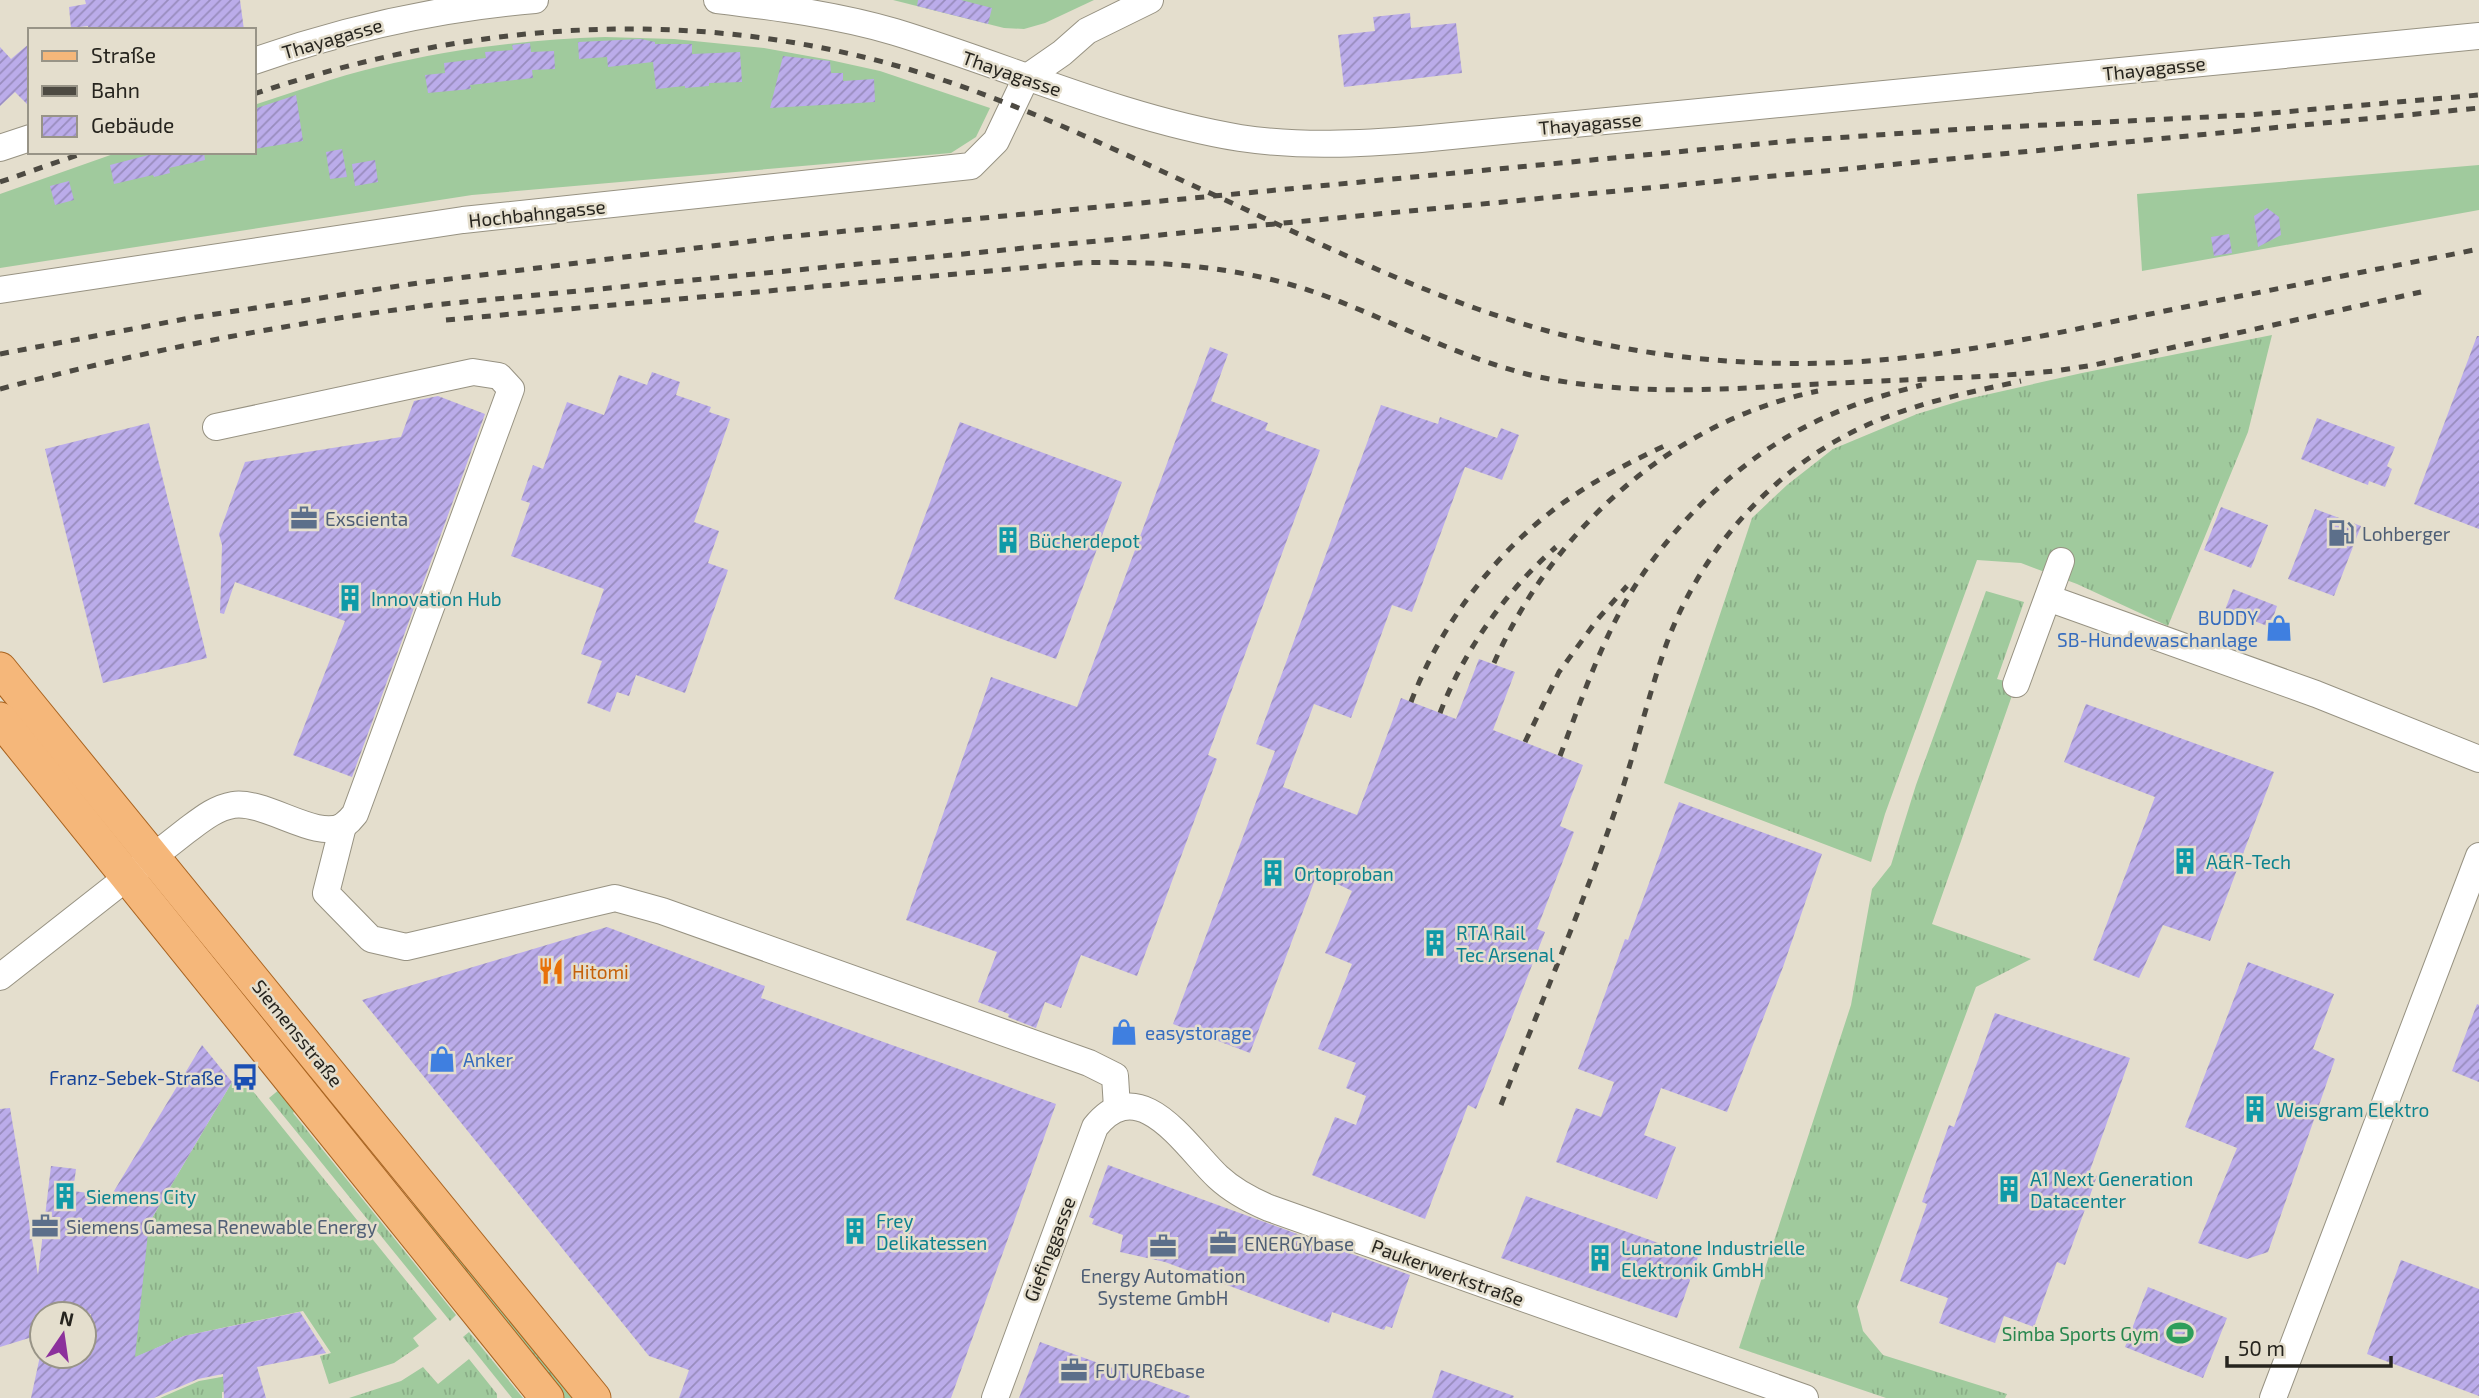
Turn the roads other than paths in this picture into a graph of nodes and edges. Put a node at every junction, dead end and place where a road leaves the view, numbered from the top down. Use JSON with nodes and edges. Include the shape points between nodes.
{"nodes":[{"id":1,"x":535,"y":0,"type":"edge"},
{"id":2,"x":717,"y":0,"type":"edge"},
{"id":3,"x":1150,"y":0,"type":"edge"},
{"id":4,"x":2479,"y":36,"type":"edge"},
{"id":5,"x":256,"y":60,"type":"edge"},
{"id":6,"x":1026,"y":78,"type":"junction"},
{"id":7,"x":28,"y":139,"type":"edge"},
{"id":8,"x":0,"y":148,"type":"edge"},
{"id":9,"x":0,"y":290,"type":"edge"},
{"id":10,"x":216,"y":427,"type":"dead end"},
{"id":11,"x":2061,"y":562,"type":"dead end"},
{"id":12,"x":2048,"y":598,"type":"junction"},
{"id":13,"x":0,"y":669,"type":"edge"},
{"id":14,"x":2016,"y":684,"type":"dead end"},
{"id":15,"x":0,"y":719,"type":"edge"},
{"id":16,"x":2479,"y":760,"type":"edge"},
{"id":17,"x":343,"y":826,"type":"junction"},
{"id":18,"x":2479,"y":856,"type":"edge"},
{"id":19,"x":153,"y":857,"type":"junction"},
{"id":20,"x":127,"y":877,"type":"junction"},
{"id":21,"x":0,"y":977,"type":"edge"},
{"id":22,"x":1117,"y":1108,"type":"junction"},
{"id":23,"x":547,"y":1398,"type":"edge"},
{"id":24,"x":594,"y":1398,"type":"edge"},
{"id":25,"x":995,"y":1398,"type":"edge"},
{"id":26,"x":1805,"y":1398,"type":"edge"},
{"id":27,"x":2273,"y":1398,"type":"edge"}],
"edges":[{"from":1,"to":5,"type":"street","name":"Thayagasse","via":[[403,18]]},
{"from":2,"to":6,"type":"street","name":"Thayagasse","via":[[859,23]]},
{"from":3,"to":6,"type":"street","via":[[1087,31]]},
{"from":4,"to":6,"type":"street","name":"Thayagasse","via":[[1362,144],[1284,143],[1196,130]]},
{"from":6,"to":9,"type":"street","name":"Hochbahngasse","via":[[996,141],[971,166],[463,220]]},
{"from":7,"to":8,"type":"street"},
{"from":10,"to":17,"type":"street","via":[[472,372],[499,376],[511,389],[355,814]]},
{"from":11,"to":12,"type":"street"},
{"from":12,"to":14,"type":"street"},
{"from":12,"to":16,"type":"street","via":[[2316,694]]},
{"from":13,"to":19,"type":"main road","name":"Siemensstraße"},
{"from":15,"to":20,"type":"main road","name":"Siemensstraße"},
{"from":17,"to":19,"type":"street","via":[[316,828],[271,810],[234,805],[215,811]]},
{"from":17,"to":22,"type":"street","via":[[326,892],[371,939],[406,947],[615,898],[1089,1063],[1115,1076]]},
{"from":18,"to":27,"type":"street"},
{"from":19,"to":20,"type":"street"},
{"from":19,"to":24,"type":"main road","name":"Siemensstraße"},
{"from":20,"to":21,"type":"street"},
{"from":20,"to":23,"type":"main road","name":"Siemensstraße"},
{"from":22,"to":25,"type":"street","name":"Giefinggasse","via":[[1095,1127]]},
{"from":22,"to":26,"type":"street","name":"Paukerwerkstraße","via":[[1136,1106],[1155,1114],[1232,1188],[1269,1208]]}]}
